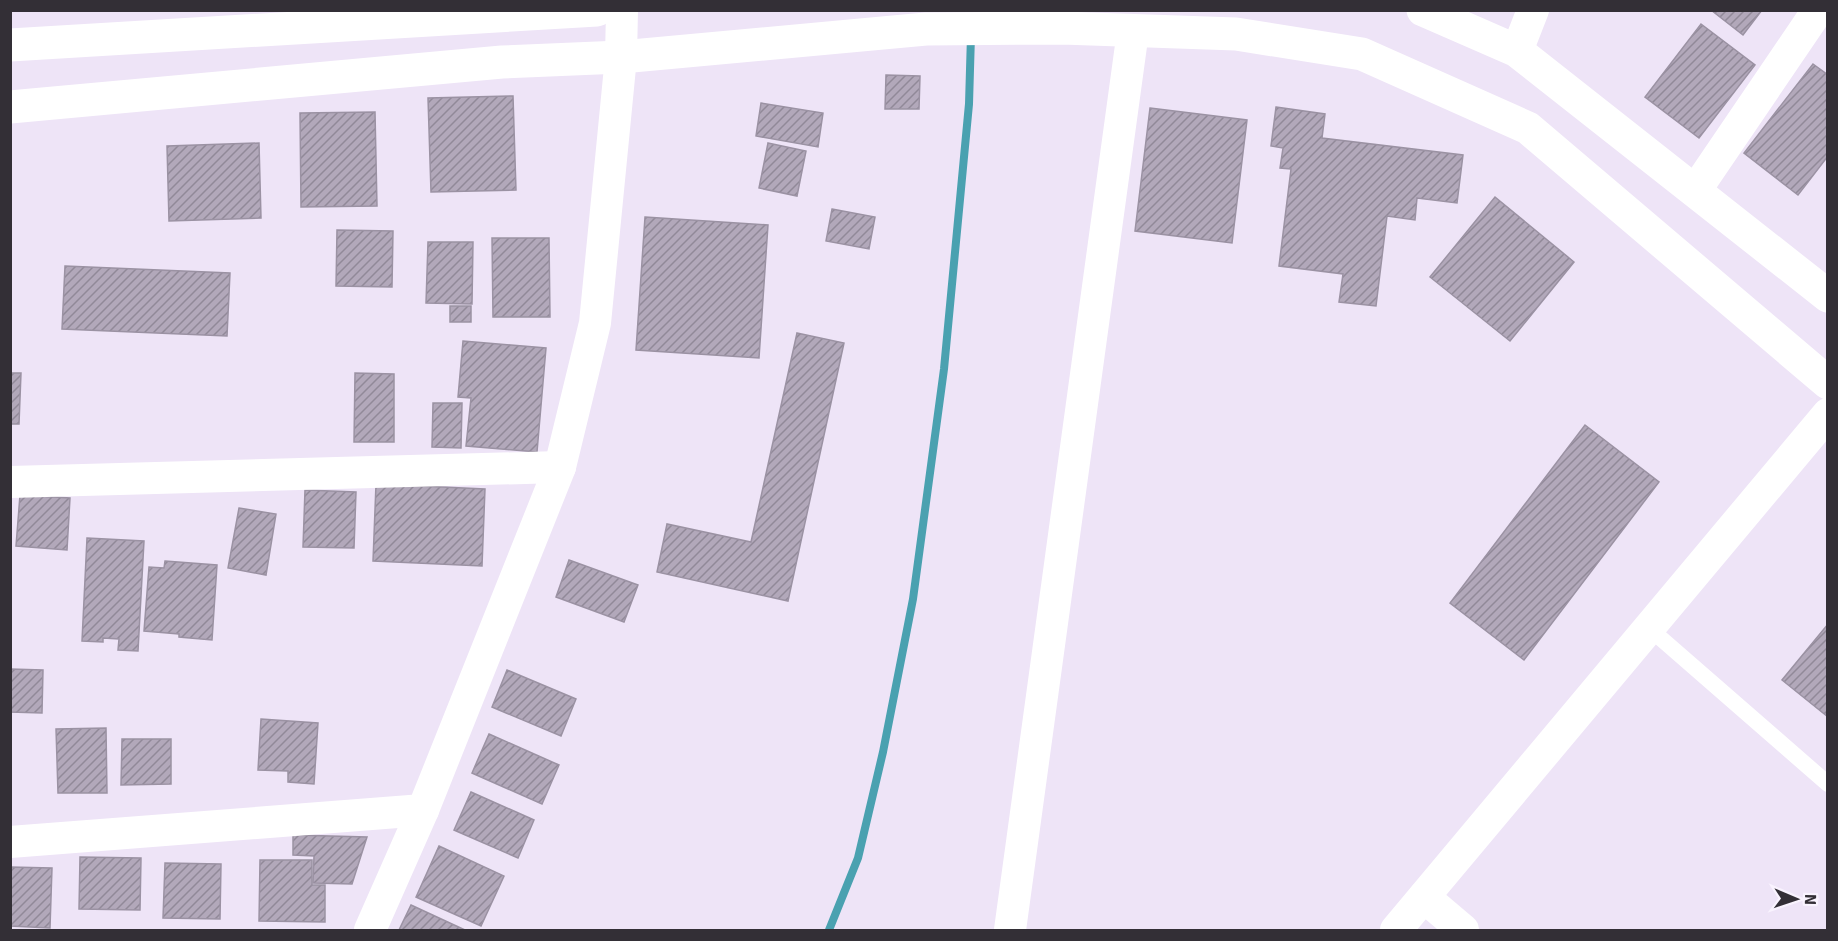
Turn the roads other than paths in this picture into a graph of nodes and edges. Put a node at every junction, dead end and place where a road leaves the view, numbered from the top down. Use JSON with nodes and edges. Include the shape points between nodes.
{"nodes":[{"id":1,"x":597,"y":10,"type":"edge"},
{"id":2,"x":622,"y":10,"type":"edge"},
{"id":3,"x":1423,"y":10,"type":"edge"},
{"id":4,"x":1533,"y":10,"type":"edge"},
{"id":5,"x":1818,"y":10,"type":"edge"},
{"id":6,"x":1133,"y":31,"type":"junction"},
{"id":7,"x":10,"y":45,"type":"edge"},
{"id":8,"x":1517,"y":51,"type":"junction"},
{"id":9,"x":621,"y":57,"type":"junction"},
{"id":10,"x":10,"y":107,"type":"edge"},
{"id":11,"x":1695,"y":191,"type":"junction"},
{"id":12,"x":1827,"y":296,"type":"edge"},
{"id":13,"x":1827,"y":383,"type":"edge"},
{"id":14,"x":1827,"y":414,"type":"edge"},
{"id":15,"x":560,"y":467,"type":"junction"},
{"id":16,"x":10,"y":482,"type":"edge"},
{"id":17,"x":1649,"y":628,"type":"junction"},
{"id":18,"x":1827,"y":784,"type":"edge"},
{"id":19,"x":423,"y":810,"type":"junction"},
{"id":20,"x":10,"y":842,"type":"edge"},
{"id":21,"x":1424,"y":897,"type":"junction"},
{"id":22,"x":370,"y":930,"type":"edge"},
{"id":23,"x":1010,"y":930,"type":"edge"},
{"id":24,"x":1396,"y":930,"type":"edge"},
{"id":25,"x":1463,"y":930,"type":"edge"}],
"edges":[{"from":1,"to":7,"type":"main road"},
{"from":2,"to":9,"type":"street"},
{"from":3,"to":8,"type":"main road"},
{"from":4,"to":8,"type":"street"},
{"from":5,"to":11,"type":"street"},
{"from":6,"to":9,"type":"main road","via":[[926,29]]},
{"from":6,"to":13,"type":"main road","via":[[1236,34],[1362,54],[1528,128]]},
{"from":6,"to":23,"type":"street"},
{"from":8,"to":11,"type":"main road"},
{"from":9,"to":10,"type":"main road","via":[[502,62]]},
{"from":9,"to":15,"type":"street","via":[[595,323]]},
{"from":11,"to":12,"type":"main road"},
{"from":14,"to":17,"type":"street"},
{"from":15,"to":16,"type":"street"},
{"from":15,"to":19,"type":"street"},
{"from":17,"to":18,"type":"lane"},
{"from":17,"to":21,"type":"street"},
{"from":19,"to":20,"type":"street"},
{"from":19,"to":22,"type":"street"},
{"from":21,"to":24,"type":"street"},
{"from":21,"to":25,"type":"street"}]}
